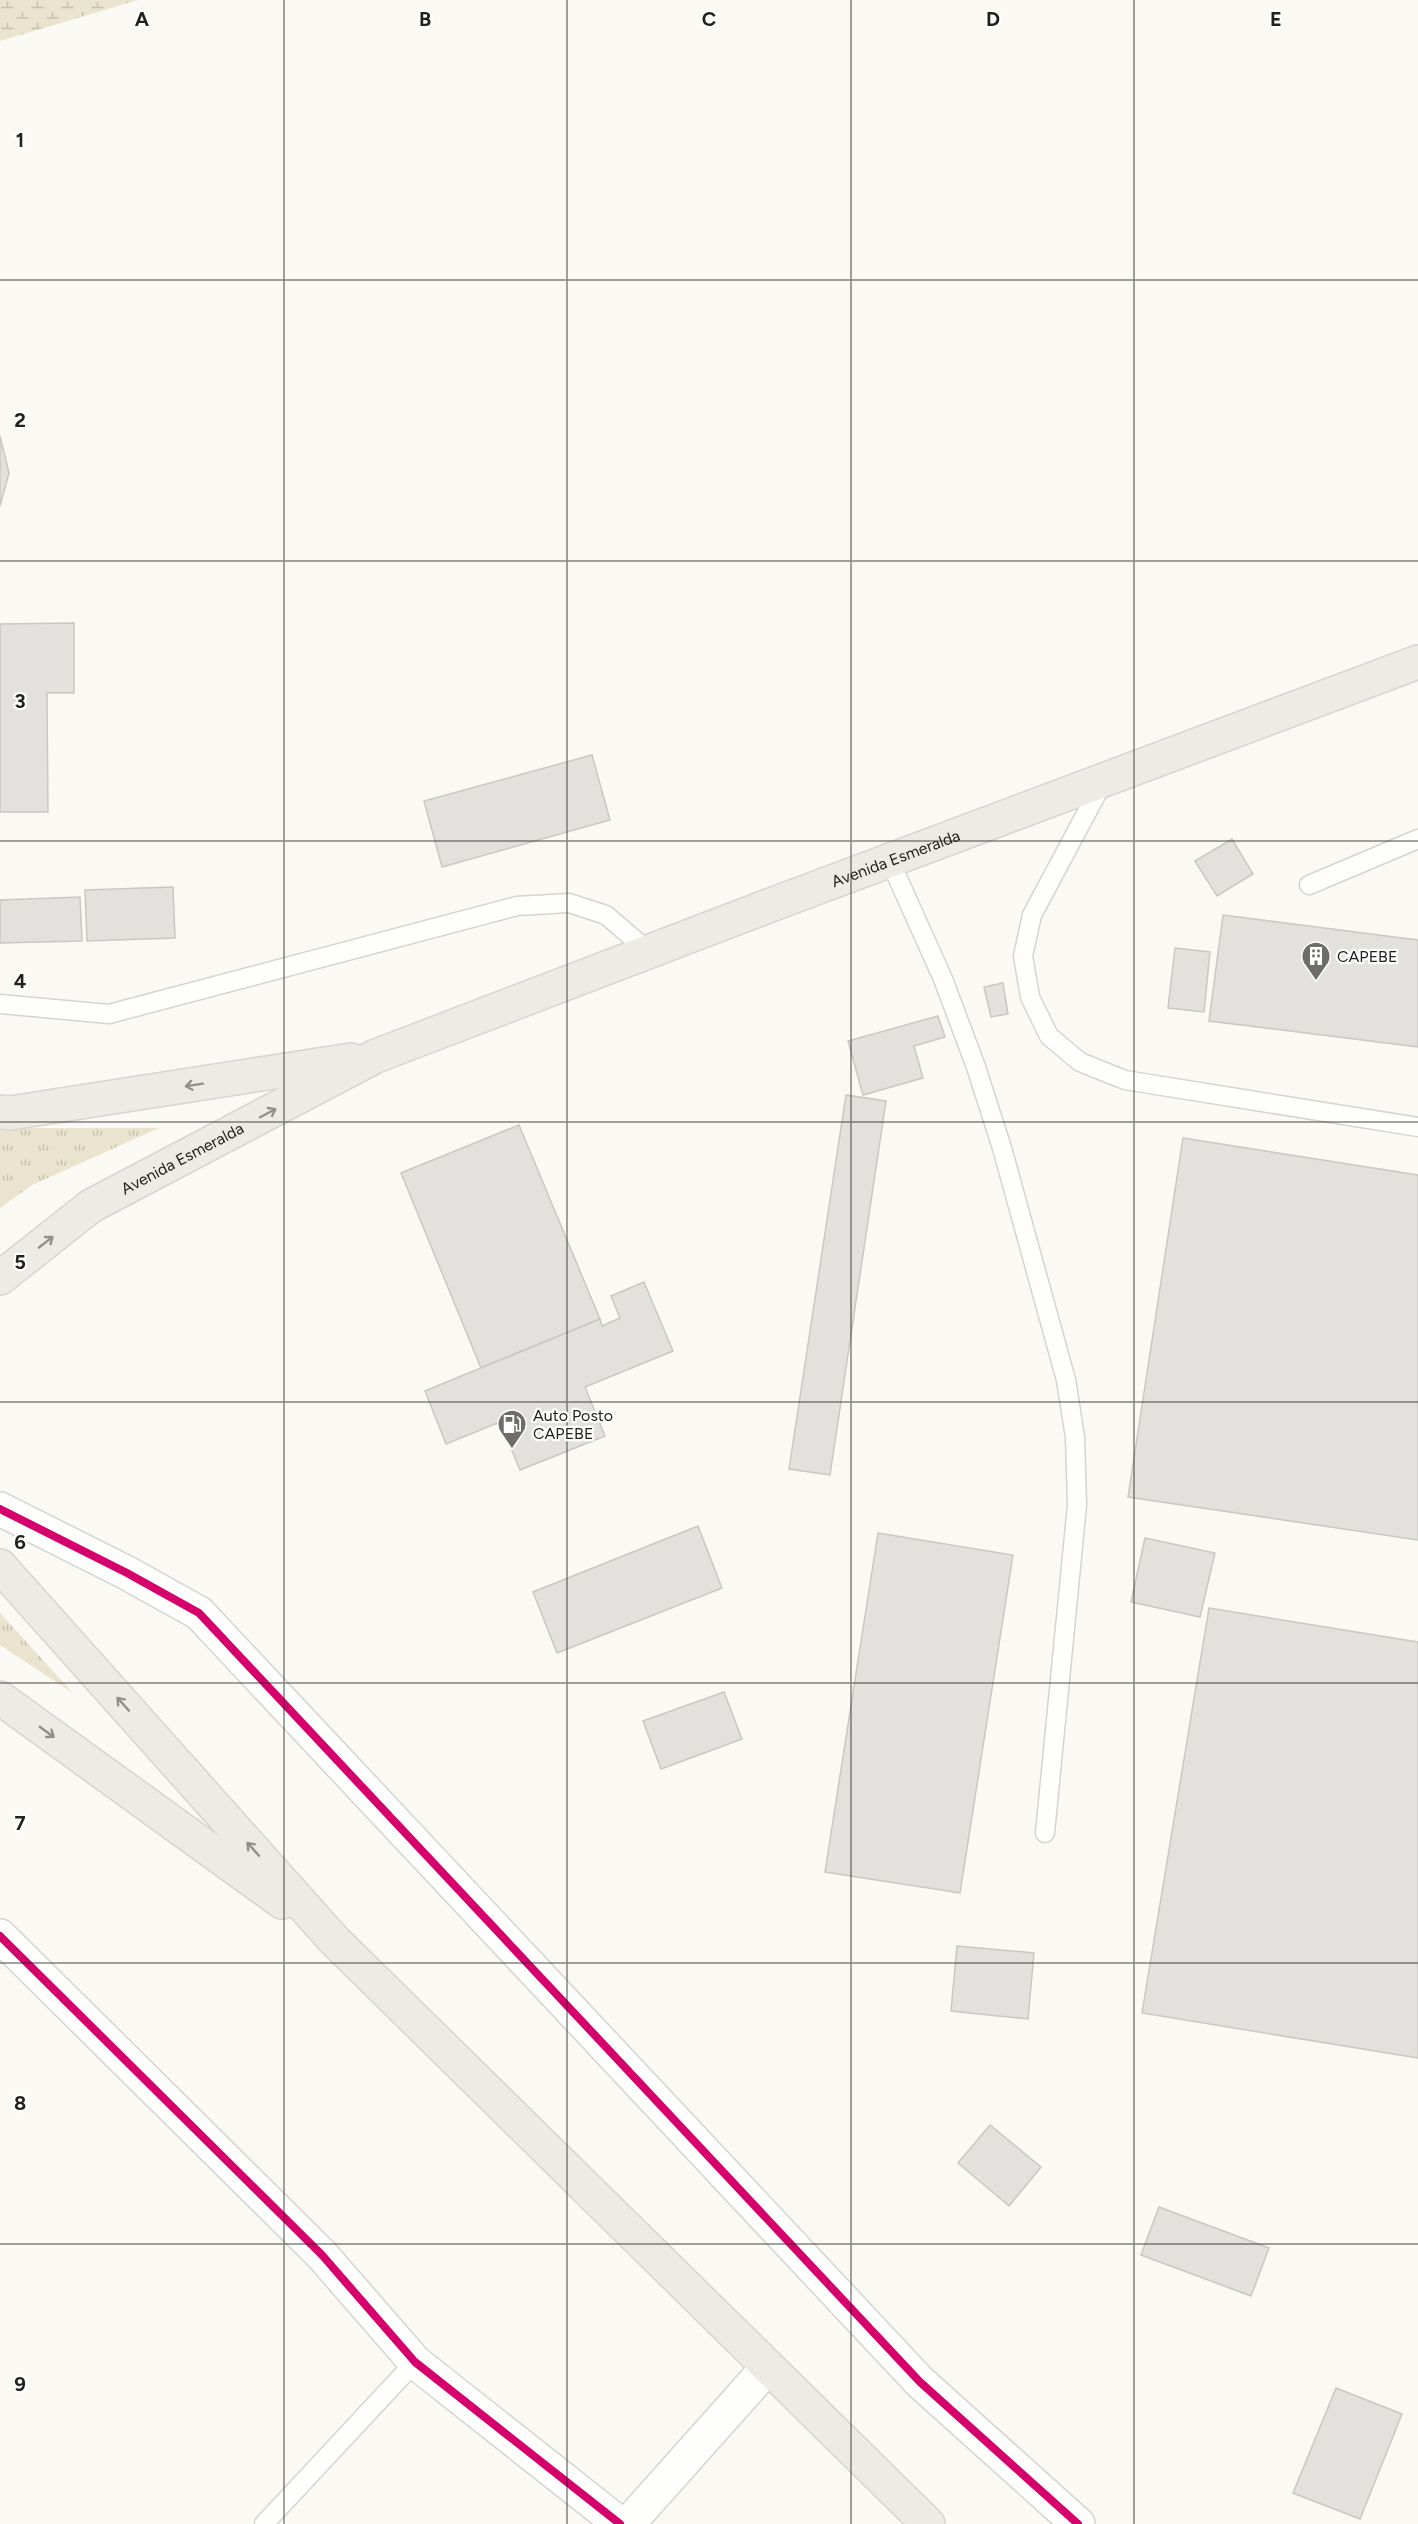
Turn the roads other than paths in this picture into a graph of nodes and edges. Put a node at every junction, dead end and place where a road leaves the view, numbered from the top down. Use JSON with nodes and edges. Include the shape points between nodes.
{"nodes":[{"id":1,"x":1418,"y":662,"type":"edge"},
{"id":2,"x":1104,"y":780,"type":"junction"},
{"id":3,"x":1418,"y":839,"type":"edge"},
{"id":4,"x":890,"y":861,"type":"junction"},
{"id":5,"x":1309,"y":885,"type":"dead end"},
{"id":6,"x":649,"y":952,"type":"junction"},
{"id":7,"x":0,"y":1004,"type":"edge"},
{"id":8,"x":376,"y":1056,"type":"junction"},
{"id":9,"x":0,"y":1112,"type":"edge"},
{"id":10,"x":1418,"y":1127,"type":"edge"},
{"id":11,"x":0,"y":1278,"type":"edge"},
{"id":12,"x":0,"y":1509,"type":"edge"},
{"id":13,"x":0,"y":1566,"type":"edge"},
{"id":14,"x":0,"y":1698,"type":"edge"},
{"id":15,"x":1046,"y":1833,"type":"dead end"},
{"id":16,"x":0,"y":1936,"type":"edge"},
{"id":17,"x":334,"y":1940,"type":"junction"},
{"id":18,"x":415,"y":2362,"type":"junction"},
{"id":19,"x":768,"y":2367,"type":"junction"},
{"id":20,"x":264,"y":2524,"type":"edge"},
{"id":21,"x":620,"y":2524,"type":"edge"},
{"id":22,"x":628,"y":2524,"type":"edge"},
{"id":23,"x":927,"y":2524,"type":"edge"},
{"id":24,"x":1078,"y":2524,"type":"edge"}],
"edges":[{"from":1,"to":2,"type":"main road","name":"Avenida Esmeralda"},
{"from":2,"to":4,"type":"main road","name":"Avenida Esmeralda"},
{"from":2,"to":10,"type":"lane","via":[[1032,915],[1023,956],[1030,997],[1049,1036],[1080,1062],[1125,1080]]},
{"from":3,"to":5,"type":"lane"},
{"from":4,"to":6,"type":"main road","name":"Avenida Esmeralda"},
{"from":4,"to":15,"type":"lane","via":[[943,979],[975,1067],[1002,1148],[1066,1380],[1075,1437],[1077,1505]]},
{"from":6,"to":7,"type":"lane","via":[[606,915],[568,903],[517,906],[109,1014]]},
{"from":6,"to":8,"type":"main road","name":"Avenida Esmeralda"},
{"from":8,"to":9,"type":"main road","name":"Avenida Esmeralda","one_way":true},
{"from":11,"to":8,"type":"main road","name":"Avenida Esmeralda","one_way":true,"via":[[91,1206]]},
{"from":12,"to":24,"type":"street","via":[[199,1613],[920,2382]]},
{"from":17,"to":13,"type":"main road","one_way":true},
{"from":14,"to":17,"type":"main road","one_way":true},
{"from":16,"to":18,"type":"street","via":[[322,2255]]},
{"from":17,"to":19,"type":"main road"},
{"from":18,"to":20,"type":"lane"},
{"from":18,"to":21,"type":"street"},
{"from":19,"to":22,"type":"street"},
{"from":19,"to":23,"type":"main road"}]}
